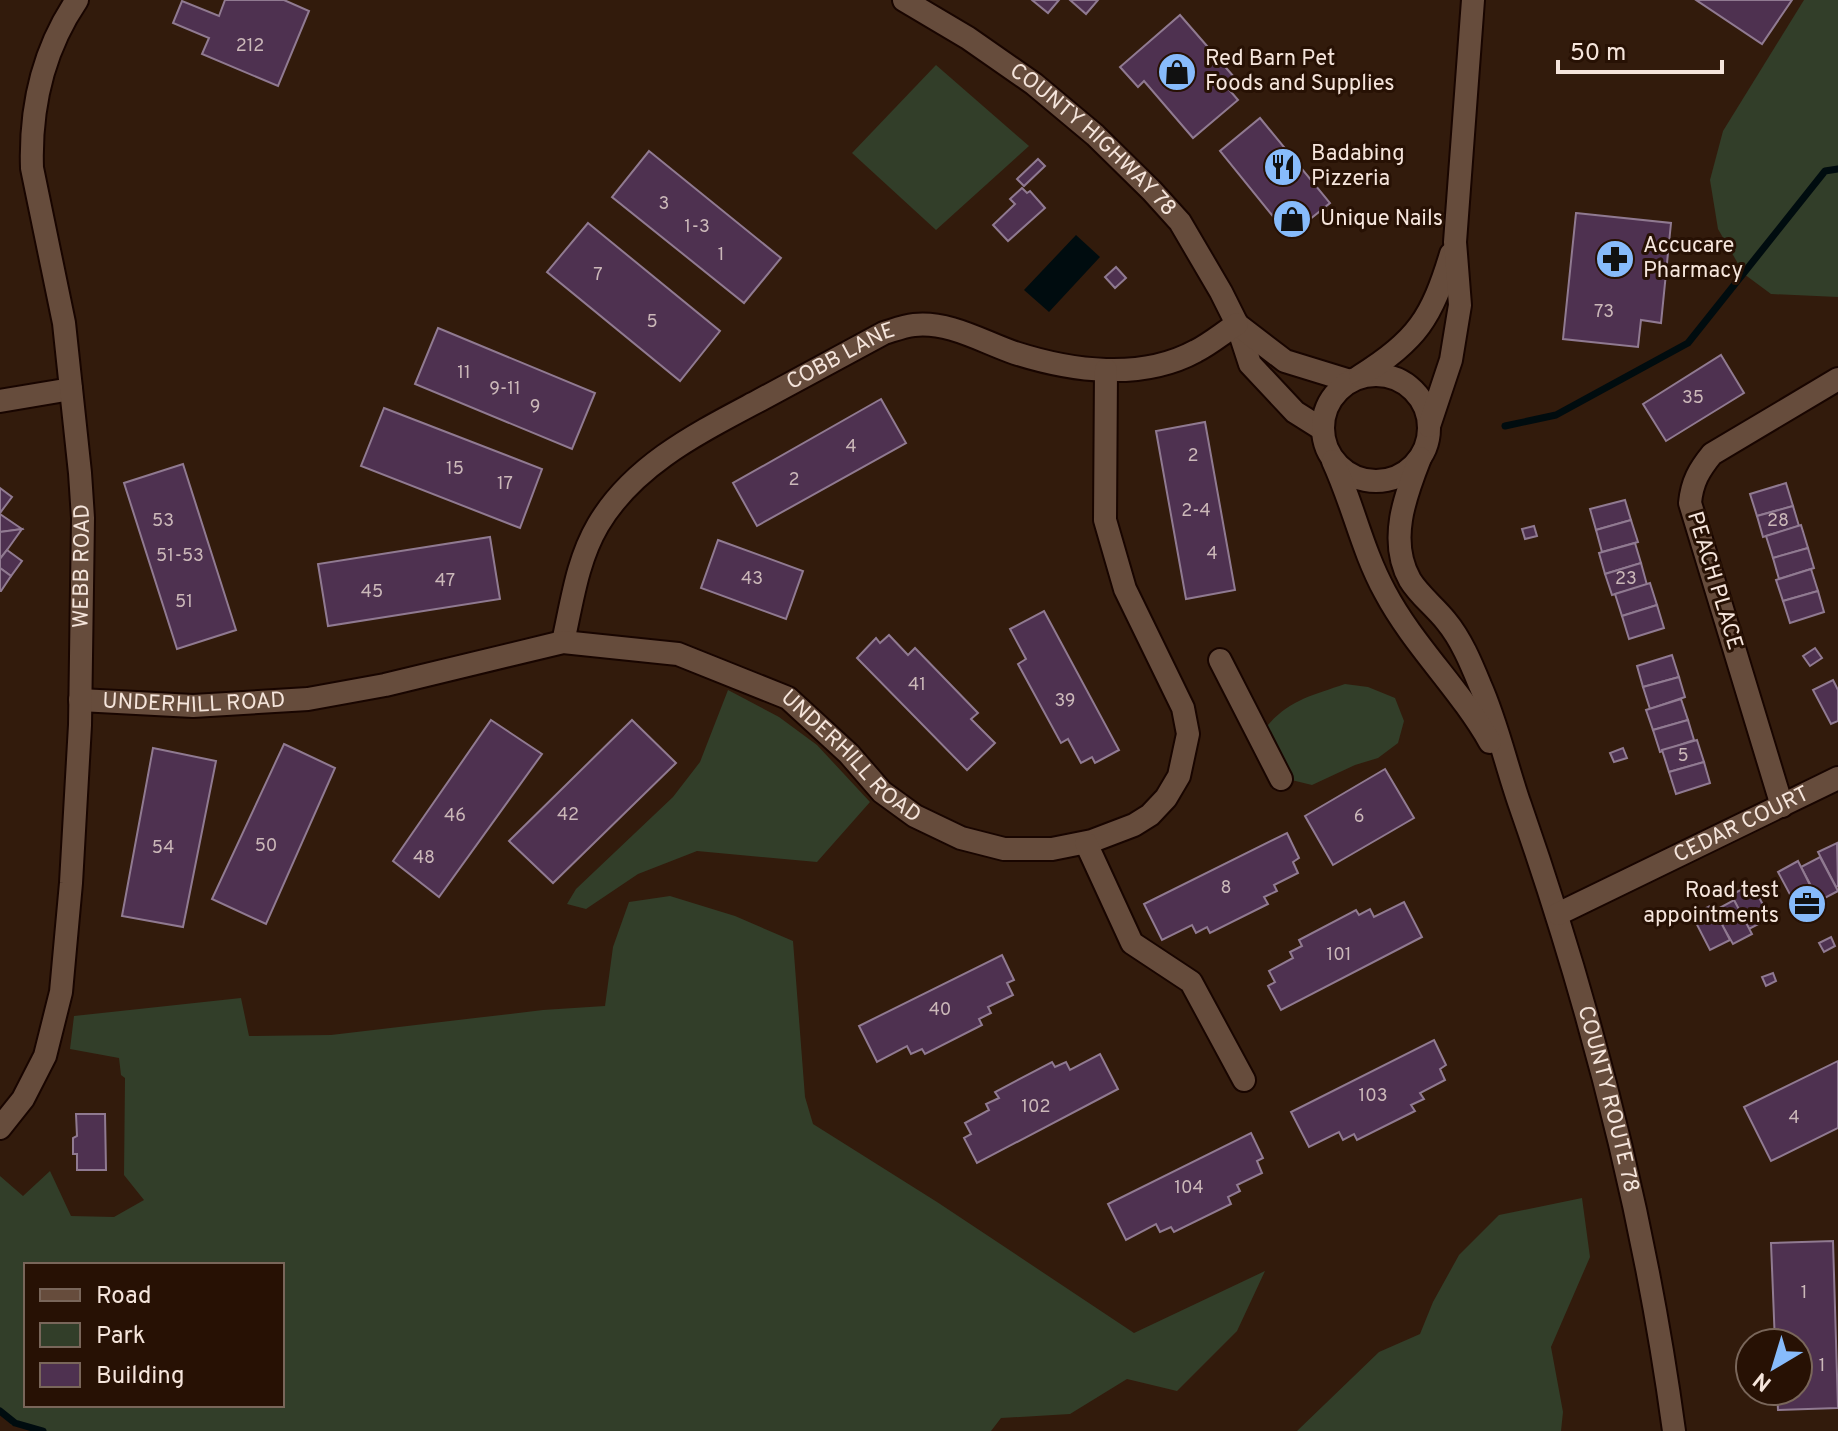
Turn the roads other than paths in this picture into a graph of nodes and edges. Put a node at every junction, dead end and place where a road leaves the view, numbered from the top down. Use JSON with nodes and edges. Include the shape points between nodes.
{"nodes":[{"id":1,"x":77,"y":0,"type":"edge"},
{"id":2,"x":904,"y":0,"type":"edge"},
{"id":3,"x":1473,"y":0,"type":"edge"},
{"id":4,"x":1455,"y":242,"type":"junction"},
{"id":5,"x":1237,"y":324,"type":"junction"},
{"id":6,"x":1106,"y":370,"type":"junction"},
{"id":7,"x":1355,"y":379,"type":"junction"},
{"id":8,"x":1838,"y":379,"type":"edge"},
{"id":9,"x":71,"y":389,"type":"junction"},
{"id":10,"x":0,"y":401,"type":"edge"},
{"id":11,"x":1429,"y":426,"type":"junction"},
{"id":12,"x":1322,"y":429,"type":"junction"},
{"id":13,"x":1420,"y":458,"type":"junction"},
{"id":14,"x":1333,"y":461,"type":"junction"},
{"id":15,"x":563,"y":642,"type":"junction"},
{"id":16,"x":1220,"y":660,"type":"dead end"},
{"id":17,"x":80,"y":700,"type":"junction"},
{"id":18,"x":1509,"y":775,"type":"junction"},
{"id":19,"x":1838,"y":778,"type":"edge"},
{"id":20,"x":1281,"y":779,"type":"dead end"},
{"id":21,"x":1782,"y":806,"type":"junction"},
{"id":22,"x":1086,"y":843,"type":"junction"},
{"id":23,"x":1558,"y":914,"type":"junction"},
{"id":24,"x":1244,"y":1080,"type":"dead end"},
{"id":25,"x":0,"y":1128,"type":"edge"},
{"id":26,"x":1674,"y":1431,"type":"edge"}],
"edges":[{"from":1,"to":9,"type":"street","name":"WEBB ROAD","via":[[43,66],[33,111],[32,150]]},
{"from":2,"to":5,"type":"street","name":"COUNTY HIGHWAY 78","via":[[1002,61],[1095,135],[1180,222]]},
{"from":3,"to":4,"type":"street"},
{"from":4,"to":7,"type":"street","via":[[1429,316],[1406,343]]},
{"from":4,"to":11,"type":"street","via":[[1460,305],[1451,360]]},
{"from":5,"to":6,"type":"street","name":"COBB LANE","via":[[1194,352],[1136,369]]},
{"from":5,"to":7,"type":"street","name":"COUNTY HIGHWAY 78","via":[[1285,361]]},
{"from":5,"to":12,"type":"street","name":"COUNTY HIGHWAY 78","via":[[1250,364],[1295,412]]},
{"from":6,"to":15,"type":"street","name":"COBB LANE","via":[[1052,363],[946,328],[915,325],[884,333],[696,434],[624,490],[598,525],[579,566]]},
{"from":6,"to":22,"type":"street","name":"UNDERHILL ROAD","via":[[1105,520],[1125,589],[1183,708],[1188,734],[1179,776],[1166,798],[1134,825]]},
{"from":7,"to":11,"type":"street","via":[[1376,375],[1407,385],[1426,410]]},
{"from":7,"to":12,"type":"street","via":[[1329,401]]},
{"from":8,"to":21,"type":"street","name":"PEACH PLACE","via":[[1712,454],[1692,485],[1690,503]]},
{"from":9,"to":10,"type":"street"},
{"from":9,"to":17,"type":"street","name":"WEBB ROAD","via":[[83,518]]},
{"from":11,"to":13,"type":"street"},
{"from":12,"to":14,"type":"street"},
{"from":13,"to":14,"type":"street","via":[[1394,478],[1377,482],[1345,472]]},
{"from":13,"to":18,"type":"street","name":"COUNTY ROUTE 78","via":[[1401,519],[1405,567],[1411,582],[1463,646],[1482,687]]},
{"from":14,"to":18,"type":"street","name":"COUNTY ROUTE 78","via":[[1385,592],[1477,720]]},
{"from":15,"to":17,"type":"street","name":"UNDERHILL ROAD","via":[[308,699],[193,706]]},
{"from":15,"to":22,"type":"street","name":"UNDERHILL ROAD","via":[[678,654],[788,698],[882,792],[915,816],[961,838],[1004,849]]},
{"from":16,"to":20,"type":"street"},
{"from":17,"to":25,"type":"street","name":"WEBB ROAD","via":[[61,992],[45,1056],[23,1099]]},
{"from":18,"to":23,"type":"street","name":"COUNTY ROUTE 78"},
{"from":19,"to":21,"type":"street","name":"CEDAR COURT"},
{"from":21,"to":23,"type":"street","name":"CEDAR COURT"},
{"from":22,"to":24,"type":"street","via":[[1132,943],[1191,982]]},
{"from":23,"to":26,"type":"street","name":"COUNTY ROUTE 78","via":[[1641,1227]]}]}
